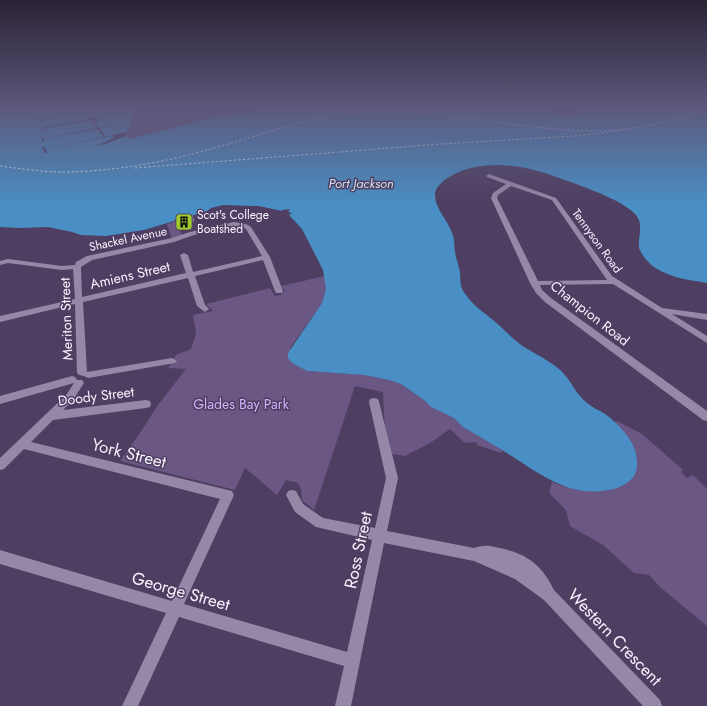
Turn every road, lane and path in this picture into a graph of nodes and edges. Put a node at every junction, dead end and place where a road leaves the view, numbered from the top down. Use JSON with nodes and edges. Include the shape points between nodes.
{"nodes":[{"id":1,"x":489,"y":176,"type":"dead end"},
{"id":2,"x":511,"y":183,"type":"junction"},
{"id":3,"x":184,"y":255,"type":"dead end"},
{"id":4,"x":266,"y":257,"type":"junction"},
{"id":5,"x":0,"y":263,"type":"edge"},
{"id":6,"x":78,"y":266,"type":"junction"},
{"id":7,"x":190,"y":274,"type":"junction"},
{"id":8,"x":613,"y":282,"type":"junction"},
{"id":9,"x":534,"y":283,"type":"junction"},
{"id":10,"x":279,"y":291,"type":"dead end"},
{"id":11,"x":80,"y":300,"type":"junction"},
{"id":12,"x":205,"y":309,"type":"dead end"},
{"id":13,"x":658,"y":309,"type":"junction"},
{"id":14,"x":707,"y":317,"type":"edge"},
{"id":15,"x":0,"y":319,"type":"edge"},
{"id":16,"x":707,"y":340,"type":"edge"},
{"id":17,"x":172,"y":361,"type":"dead end"},
{"id":18,"x":85,"y":374,"type":"junction"},
{"id":19,"x":75,"y":382,"type":"junction"},
{"id":20,"x":0,"y":400,"type":"edge"},
{"id":21,"x":374,"y":402,"type":"dead end"},
{"id":22,"x":146,"y":404,"type":"dead end"},
{"id":23,"x":50,"y":416,"type":"junction"},
{"id":24,"x":707,"y":417,"type":"edge"},
{"id":25,"x":22,"y":444,"type":"junction"},
{"id":26,"x":0,"y":465,"type":"edge"},
{"id":27,"x":292,"y":495,"type":"dead end"},
{"id":28,"x":380,"y":536,"type":"junction"},
{"id":29,"x":0,"y":557,"type":"edge"},
{"id":30,"x":175,"y":608,"type":"junction"},
{"id":31,"x":352,"y":661,"type":"junction"},
{"id":32,"x":130,"y":706,"type":"edge"},
{"id":33,"x":343,"y":706,"type":"edge"},
{"id":34,"x":654,"y":706,"type":"edge"}],
"edges":[{"from":1,"to":2,"type":"street","name":"Tennyson Road"},
{"from":2,"to":8,"type":"street","name":"Tennyson Road","via":[[554,199]]},
{"from":2,"to":9,"type":"street","name":"Champion Road","via":[[495,194],[494,198]]},
{"from":3,"to":7,"type":"street"},
{"from":4,"to":6,"type":"street","name":"Shackel Avenue","via":[[249,228],[244,224],[234,224],[90,258]]},
{"from":4,"to":7,"type":"street","name":"Amiens Street"},
{"from":4,"to":10,"type":"street"},
{"from":5,"to":6,"type":"street","via":[[8,261],[62,268]]},
{"from":6,"to":11,"type":"street","name":"Meriton Street"},
{"from":7,"to":11,"type":"street","name":"Amiens Street"},
{"from":7,"to":12,"type":"street"},
{"from":8,"to":9,"type":"street"},
{"from":8,"to":13,"type":"street","name":"Tennyson Road"},
{"from":9,"to":24,"type":"street","name":"Champion Road","via":[[548,300]]},
{"from":11,"to":15,"type":"street","name":"Amiens Street"},
{"from":11,"to":18,"type":"street","name":"Meriton Street"},
{"from":13,"to":14,"type":"street"},
{"from":13,"to":16,"type":"street","name":"Tennyson Road"},
{"from":17,"to":18,"type":"street"},
{"from":18,"to":19,"type":"street"},
{"from":19,"to":20,"type":"street"},
{"from":19,"to":23,"type":"street","via":[[70,397]]},
{"from":21,"to":28,"type":"street","name":"Ross Street","via":[[392,478]]},
{"from":22,"to":23,"type":"street","name":"Doody Street"},
{"from":23,"to":25,"type":"street"},
{"from":25,"to":26,"type":"street"},
{"from":25,"to":30,"type":"street","name":"York Street","via":[[228,495]]},
{"from":27,"to":28,"type":"street","name":"Western Crescent","via":[[299,508],[320,523]]},
{"from":28,"to":31,"type":"street","name":"Ross Street"},
{"from":28,"to":34,"type":"street","name":"Western Crescent","via":[[474,555],[520,574],[549,595]]},
{"from":29,"to":30,"type":"street","name":"George Street"},
{"from":30,"to":31,"type":"street","name":"George Street"},
{"from":30,"to":32,"type":"street"},
{"from":31,"to":33,"type":"street","name":"Ross Street"}]}
